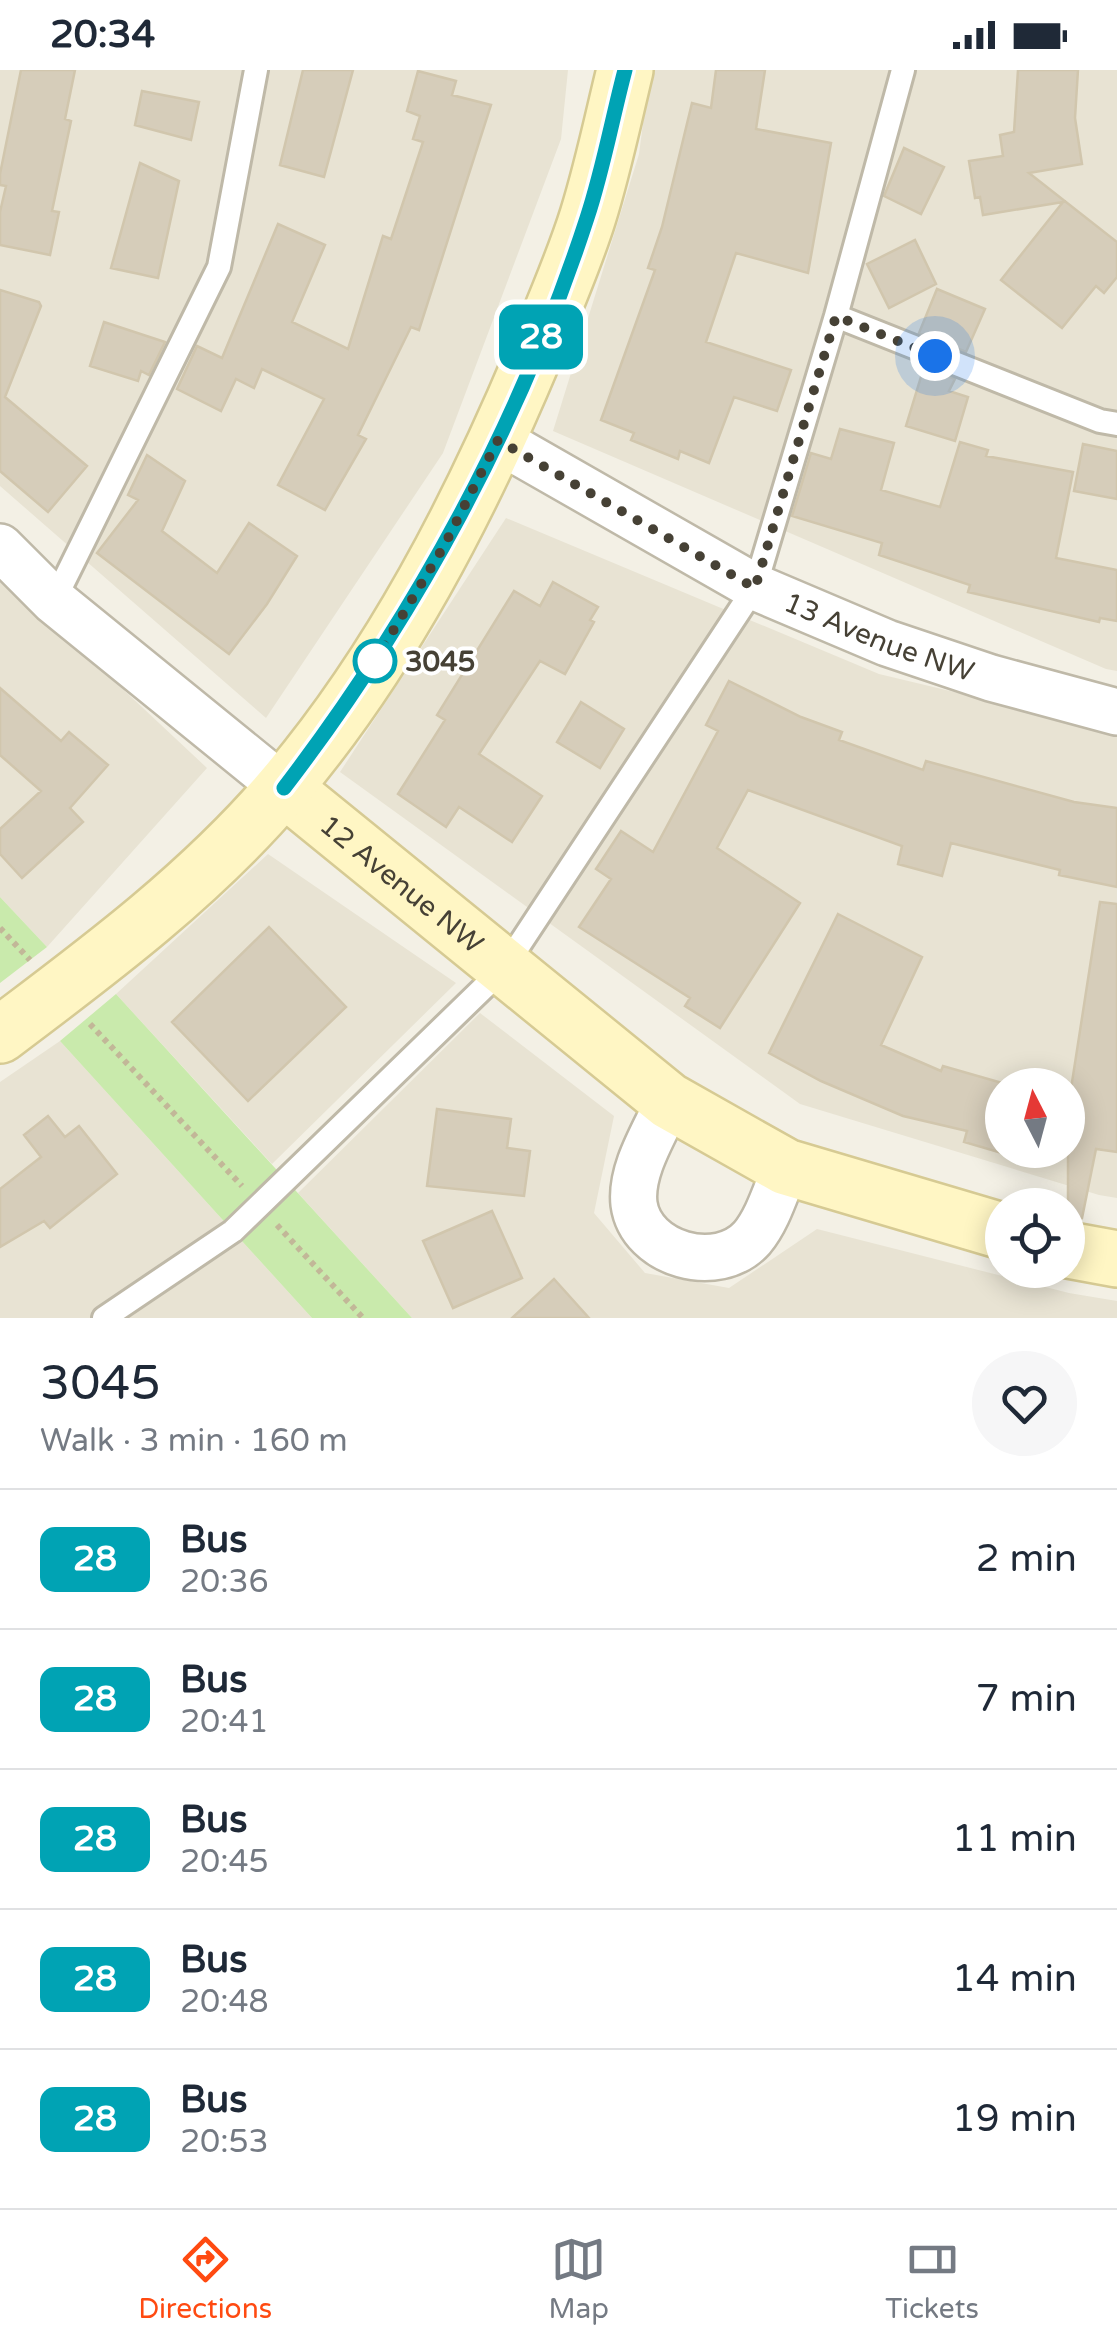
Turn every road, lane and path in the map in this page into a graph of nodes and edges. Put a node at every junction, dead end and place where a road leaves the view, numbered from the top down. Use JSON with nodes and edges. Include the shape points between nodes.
{"nodes":[{"id":1,"x":256,"y":70,"type":"edge"},
{"id":2,"x":625,"y":70,"type":"edge"},
{"id":3,"x":904,"y":70,"type":"edge"},
{"id":4,"x":836,"y":316,"type":"junction"},
{"id":5,"x":1117,"y":424,"type":"edge"},
{"id":6,"x":498,"y":440,"type":"junction"},
{"id":7,"x":0,"y":547,"type":"edge"},
{"id":8,"x":755,"y":588,"type":"junction"},
{"id":9,"x":54,"y":600,"type":"junction"},
{"id":10,"x":1117,"y":712,"type":"edge"},
{"id":11,"x":284,"y":788,"type":"junction"},
{"id":12,"x":0,"y":928,"type":"edge"},
{"id":13,"x":504,"y":968,"type":"junction"},
{"id":14,"x":58,"y":991,"type":"junction"},
{"id":15,"x":0,"y":1035,"type":"edge"},
{"id":16,"x":668,"y":1102,"type":"junction"},
{"id":17,"x":786,"y":1168,"type":"junction"},
{"id":18,"x":260,"y":1206,"type":"junction"},
{"id":19,"x":985,"y":1226,"type":"edge"},
{"id":20,"x":1085,"y":1253,"type":"edge"},
{"id":21,"x":1117,"y":1258,"type":"edge"},
{"id":22,"x":104,"y":1318,"type":"edge"},
{"id":23,"x":363,"y":1318,"type":"edge"}],
"edges":[{"from":1,"to":9,"type":"lane","via":[[219,267]]},
{"from":2,"to":6,"type":"street","via":[[588,217]]},
{"from":3,"to":4,"type":"lane"},
{"from":4,"to":5,"type":"lane"},
{"from":4,"to":8,"type":"lane"},
{"from":6,"to":8,"type":"street","name":"13 Avenue NW"},
{"from":6,"to":11,"type":"street","via":[[397,628]]},
{"from":7,"to":9,"type":"street","name":"12 Avenue NW"},
{"from":8,"to":10,"type":"street","name":"13 Avenue NW","via":[[887,643]]},
{"from":8,"to":13,"type":"lane"},
{"from":9,"to":11,"type":"street","name":"12 Avenue NW"},
{"from":11,"to":13,"type":"street","name":"12 Avenue NW"},
{"from":11,"to":14,"type":"street","via":[[179,896]]},
{"from":12,"to":14,"type":"path"},
{"from":13,"to":16,"type":"street","name":"12 Avenue NW"},
{"from":13,"to":18,"type":"lane"},
{"from":14,"to":15,"type":"street"},
{"from":14,"to":18,"type":"path"},
{"from":16,"to":17,"type":"street","name":"12 Avenue NW"},
{"from":16,"to":17,"type":"street","via":[[636,1176],[634,1204],[642,1228],[660,1246],[690,1257],[741,1248],[762,1223]]},
{"from":17,"to":19,"type":"street","name":"12 Avenue NW"},
{"from":18,"to":22,"type":"lane","via":[[233,1232]]},
{"from":18,"to":23,"type":"path"},
{"from":20,"to":21,"type":"street"}]}
